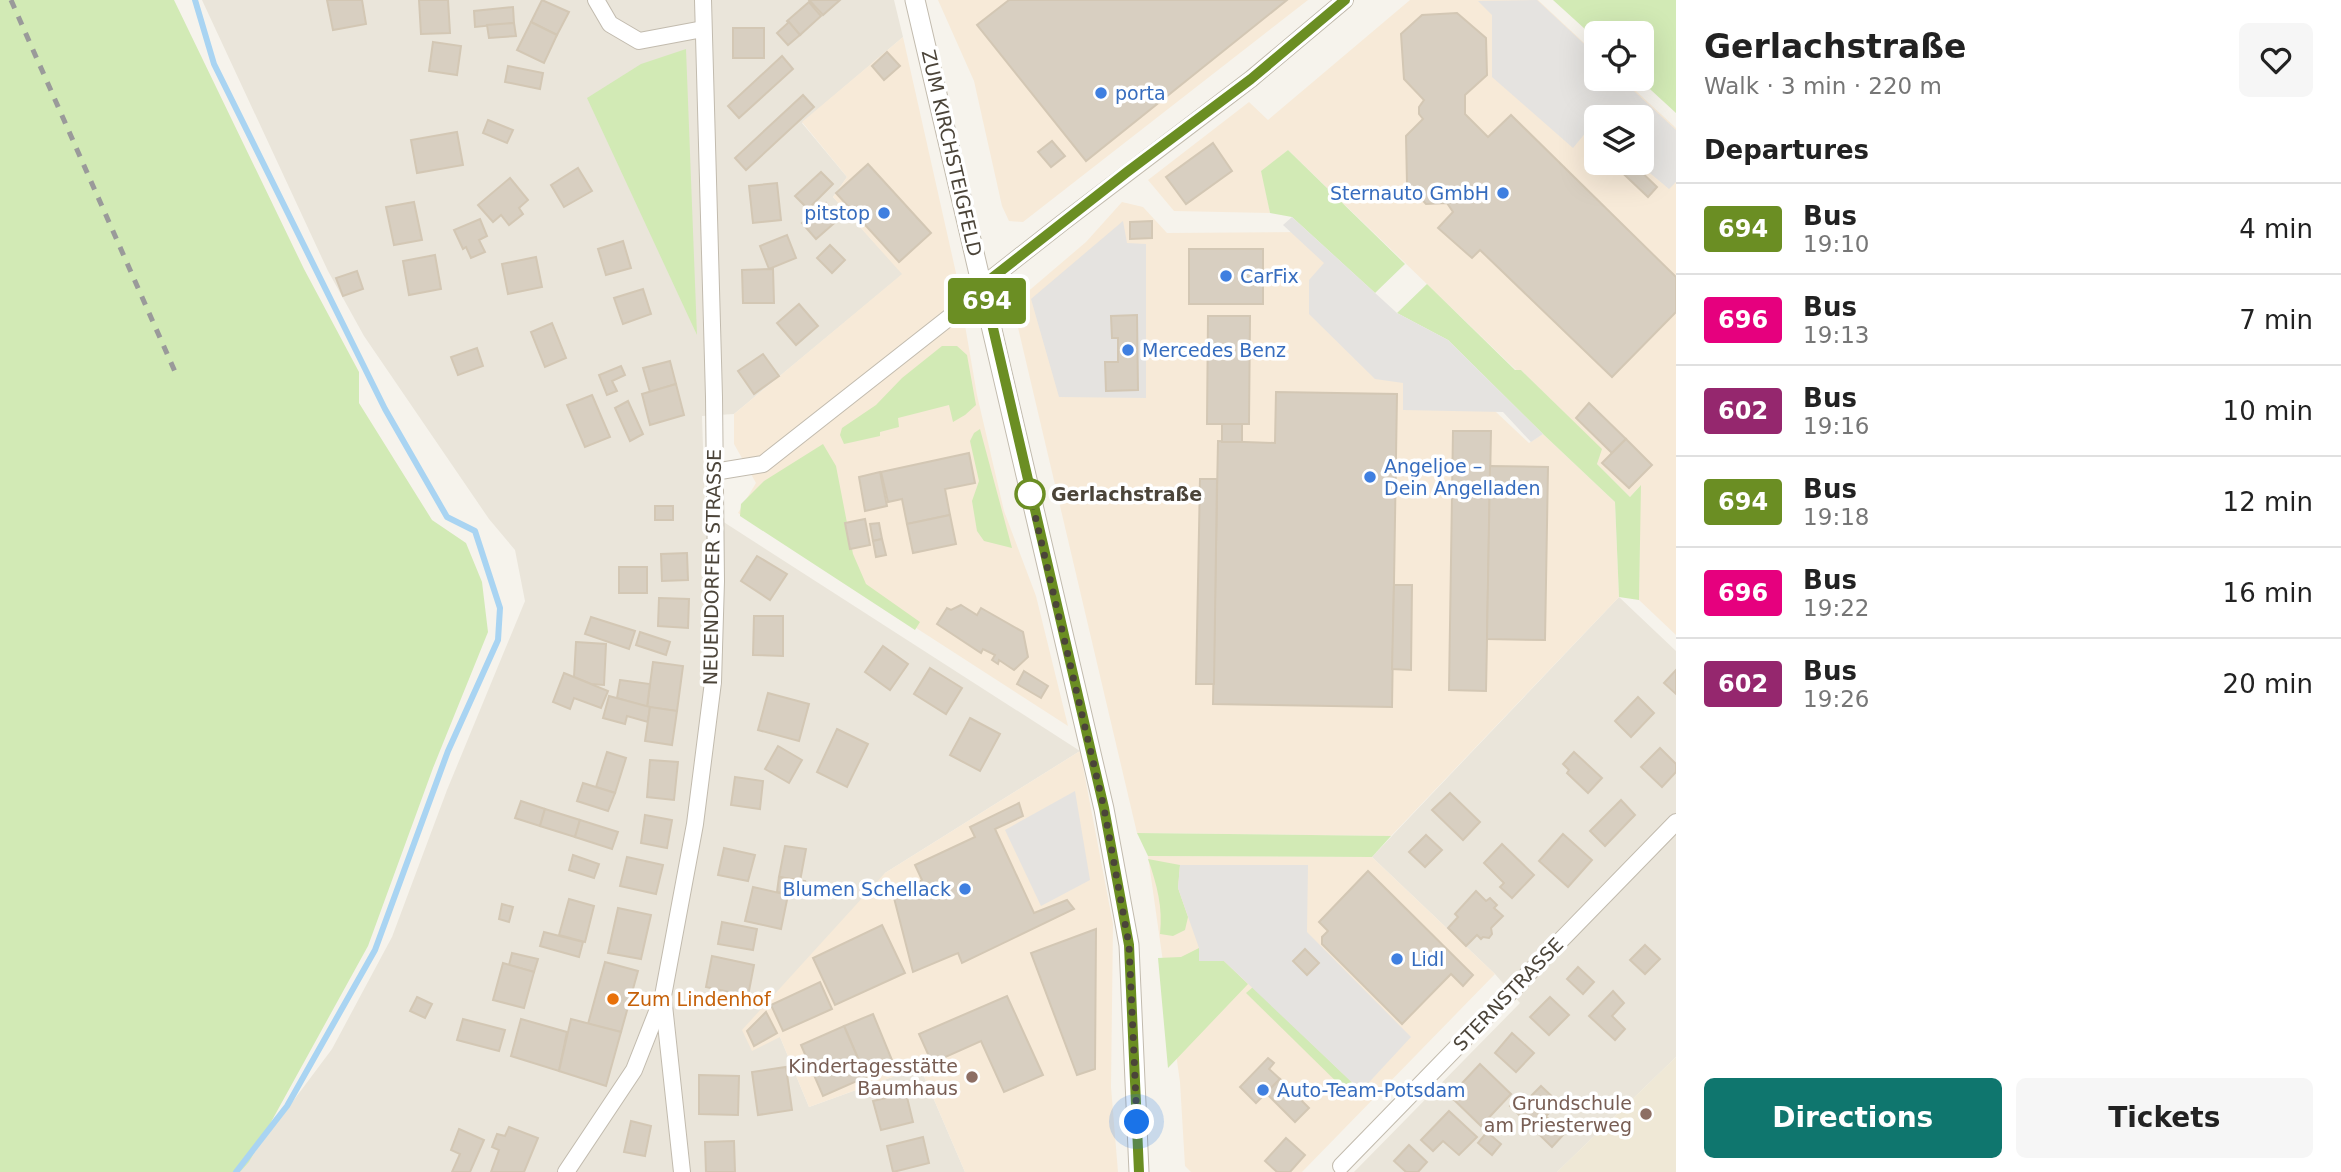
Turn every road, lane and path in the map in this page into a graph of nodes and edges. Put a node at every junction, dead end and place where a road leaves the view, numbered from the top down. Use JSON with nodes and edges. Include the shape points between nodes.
{"nodes":[{"id":1,"x":596,"y":0,"type":"edge"},
{"id":2,"x":703,"y":0,"type":"edge"},
{"id":3,"x":915,"y":0,"type":"edge"},
{"id":4,"x":1345,"y":0,"type":"edge"},
{"id":5,"x":703,"y":29,"type":"junction"},
{"id":6,"x":983,"y":285,"type":"junction"},
{"id":7,"x":714,"y":472,"type":"junction"},
{"id":8,"x":1676,"y":822,"type":"edge"},
{"id":9,"x":663,"y":996,"type":"junction"},
{"id":10,"x":1341,"y":1166,"type":"dead end"},
{"id":11,"x":566,"y":1172,"type":"edge"},
{"id":12,"x":682,"y":1172,"type":"edge"},
{"id":13,"x":1139,"y":1172,"type":"edge"}],
"edges":[{"from":1,"to":5,"type":"street","via":[[610,24],[639,41]]},
{"from":2,"to":5,"type":"street","name":"NEUENDORFER STRASSE"},
{"from":3,"to":6,"type":"street","name":"ZUM KIRCHSTEIGFELD"},
{"from":4,"to":6,"type":"street","via":[[1251,79]]},
{"from":5,"to":7,"type":"street","name":"NEUENDORFER STRASSE"},
{"from":6,"to":7,"type":"street","via":[[951,316],[763,464]]},
{"from":6,"to":13,"type":"street","name":"ZUM KIRCHSTEIGFELD","via":[[1104,808],[1129,945]]},
{"from":7,"to":9,"type":"street","name":"NEUENDORFER STRASSE","via":[[713,682],[695,824]]},
{"from":8,"to":10,"type":"street","name":"STERNSTRASSE"},
{"from":9,"to":11,"type":"street","via":[[634,1070]]},
{"from":9,"to":12,"type":"street","name":"NEUENDORFER STRASSE"}]}
